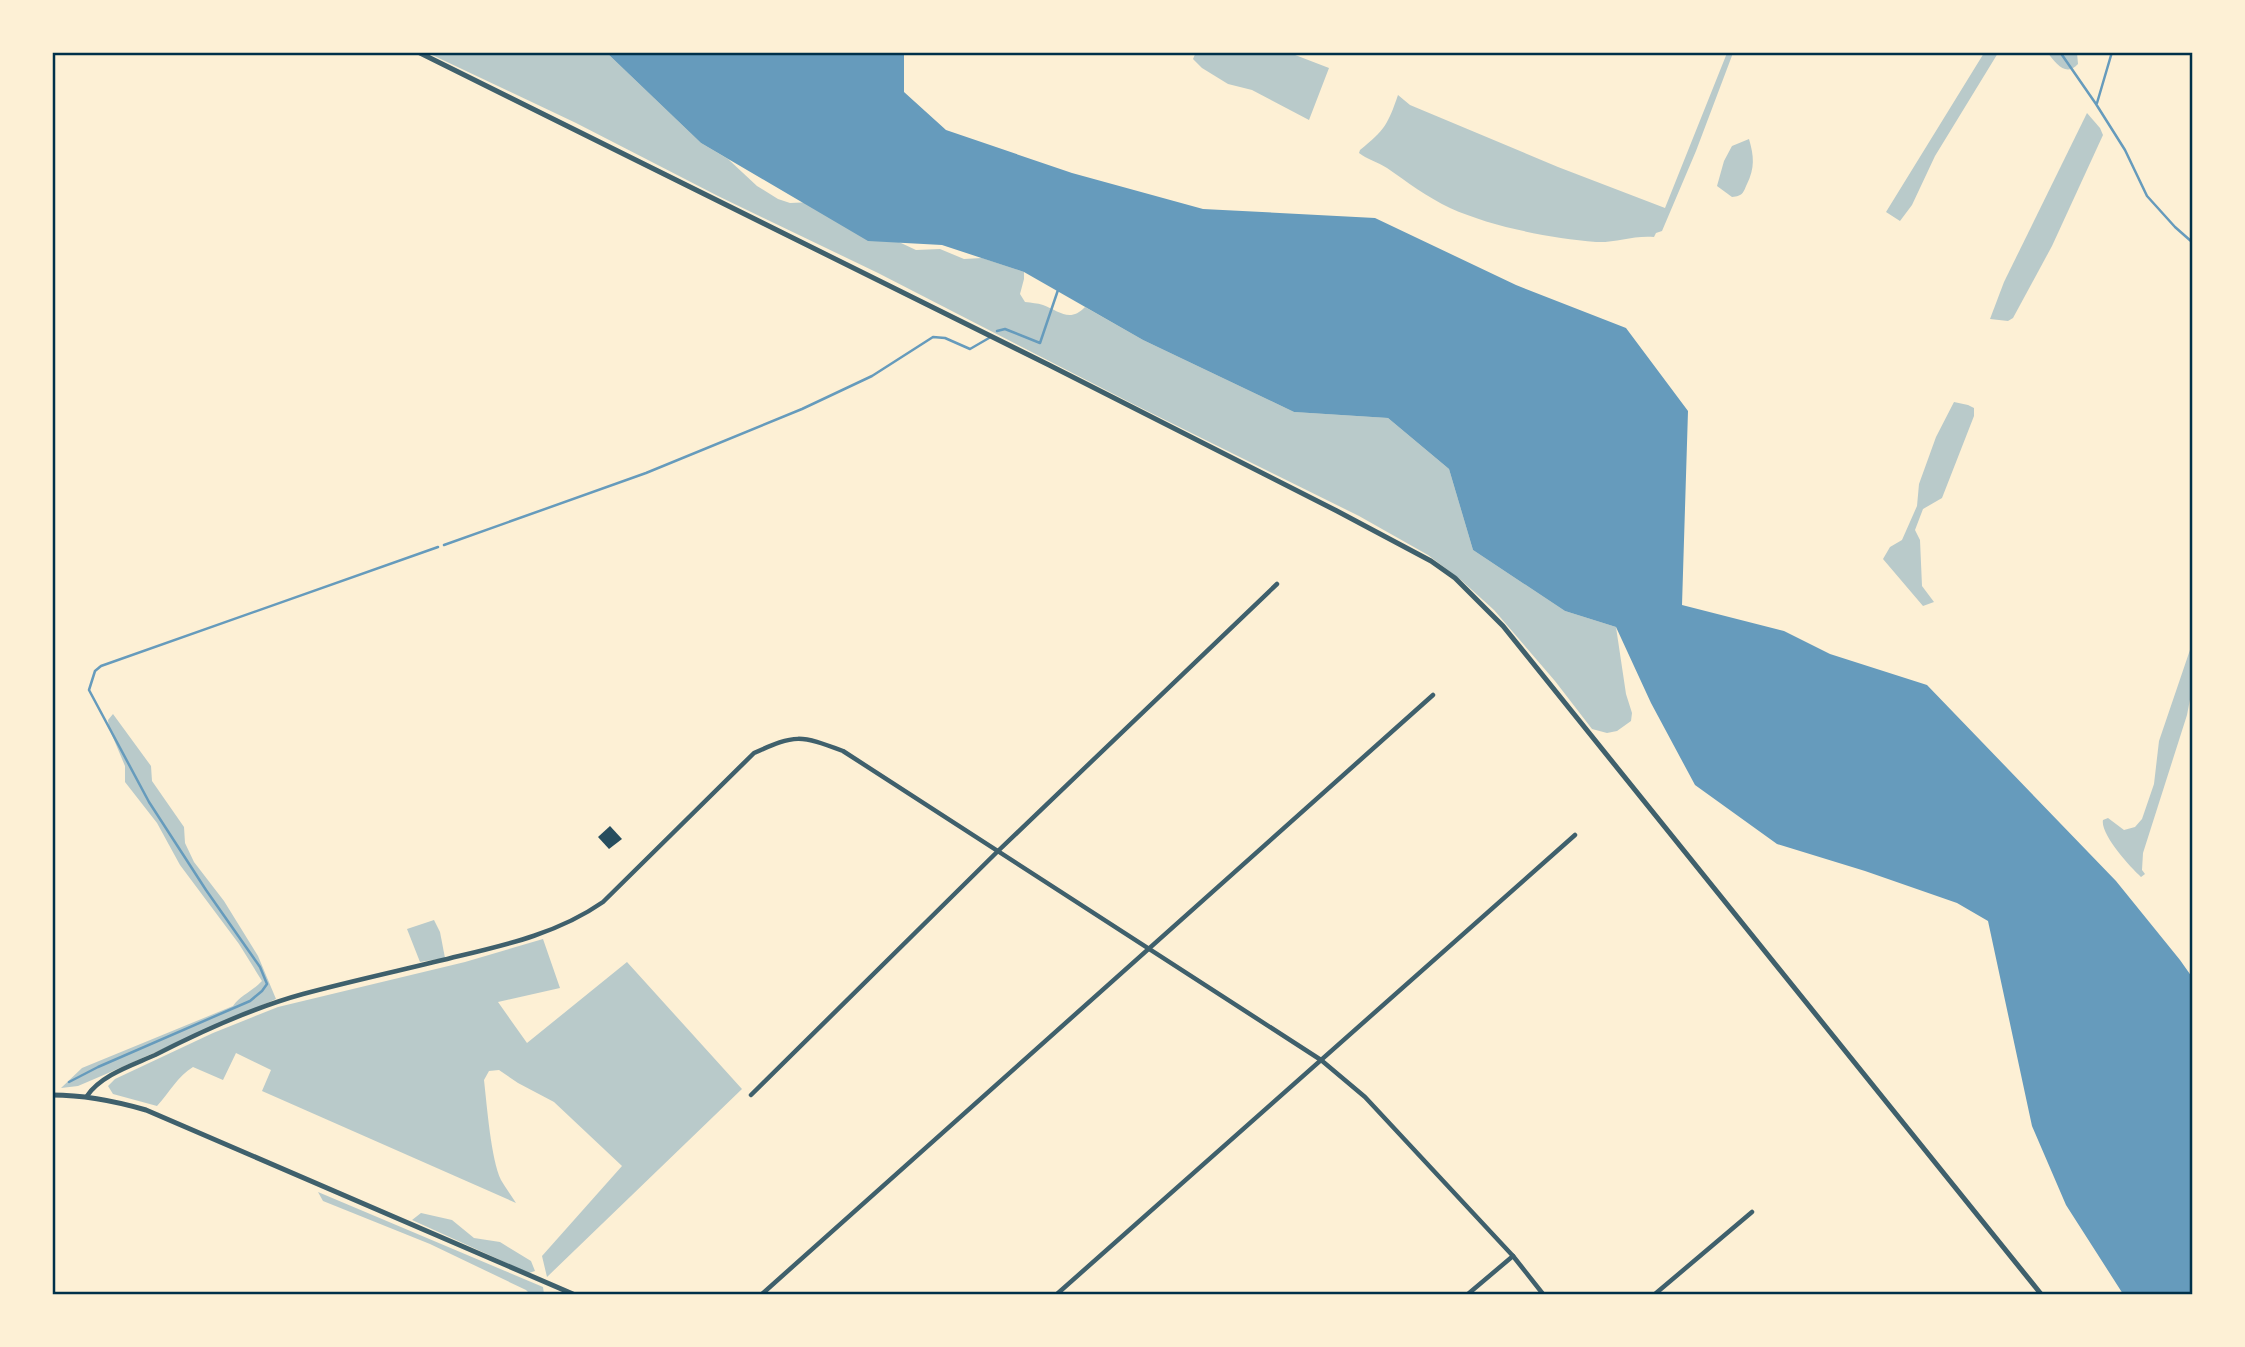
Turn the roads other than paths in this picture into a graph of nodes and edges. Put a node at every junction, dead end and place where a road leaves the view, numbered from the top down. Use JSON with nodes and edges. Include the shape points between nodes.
{"nodes":[{"id":1,"x":418,"y":52,"type":"edge"},
{"id":2,"x":1277,"y":584,"type":"dead end"},
{"id":3,"x":1433,"y":695,"type":"dead end"},
{"id":4,"x":1575,"y":835,"type":"dead end"},
{"id":5,"x":998,"y":851,"type":"junction"},
{"id":6,"x":1148,"y":948,"type":"junction"},
{"id":7,"x":1321,"y":1060,"type":"junction"},
{"id":8,"x":751,"y":1095,"type":"dead end"},
{"id":9,"x":87,"y":1096,"type":"junction"},
{"id":10,"x":53,"y":1097,"type":"edge"},
{"id":11,"x":1752,"y":1212,"type":"dead end"},
{"id":12,"x":1513,"y":1256,"type":"junction"},
{"id":13,"x":573,"y":1294,"type":"edge"},
{"id":14,"x":762,"y":1294,"type":"edge"},
{"id":15,"x":1057,"y":1294,"type":"edge"},
{"id":16,"x":1468,"y":1294,"type":"edge"},
{"id":17,"x":1543,"y":1294,"type":"edge"},
{"id":18,"x":1655,"y":1294,"type":"edge"},
{"id":19,"x":2041,"y":1294,"type":"edge"}],
"edges":[{"from":1,"to":19,"type":"street","via":[[1101,391],[1337,511],[1455,578],[1511,637]]},
{"from":2,"to":5,"type":"street"},
{"from":3,"to":6,"type":"street"},
{"from":4,"to":7,"type":"street"},
{"from":5,"to":6,"type":"street"},
{"from":5,"to":8,"type":"street"},
{"from":5,"to":9,"type":"street","via":[[843,751],[808,738],[784,739],[754,753],[603,902],[582,917],[502,946],[302,994],[250,1012],[105,1079]]},
{"from":6,"to":7,"type":"street"},
{"from":6,"to":14,"type":"street"},
{"from":7,"to":12,"type":"street","via":[[1365,1097]]},
{"from":7,"to":15,"type":"street"},
{"from":9,"to":10,"type":"street"},
{"from":9,"to":13,"type":"street","via":[[146,1110]]},
{"from":11,"to":18,"type":"street"},
{"from":12,"to":16,"type":"street"},
{"from":12,"to":17,"type":"street"}]}
